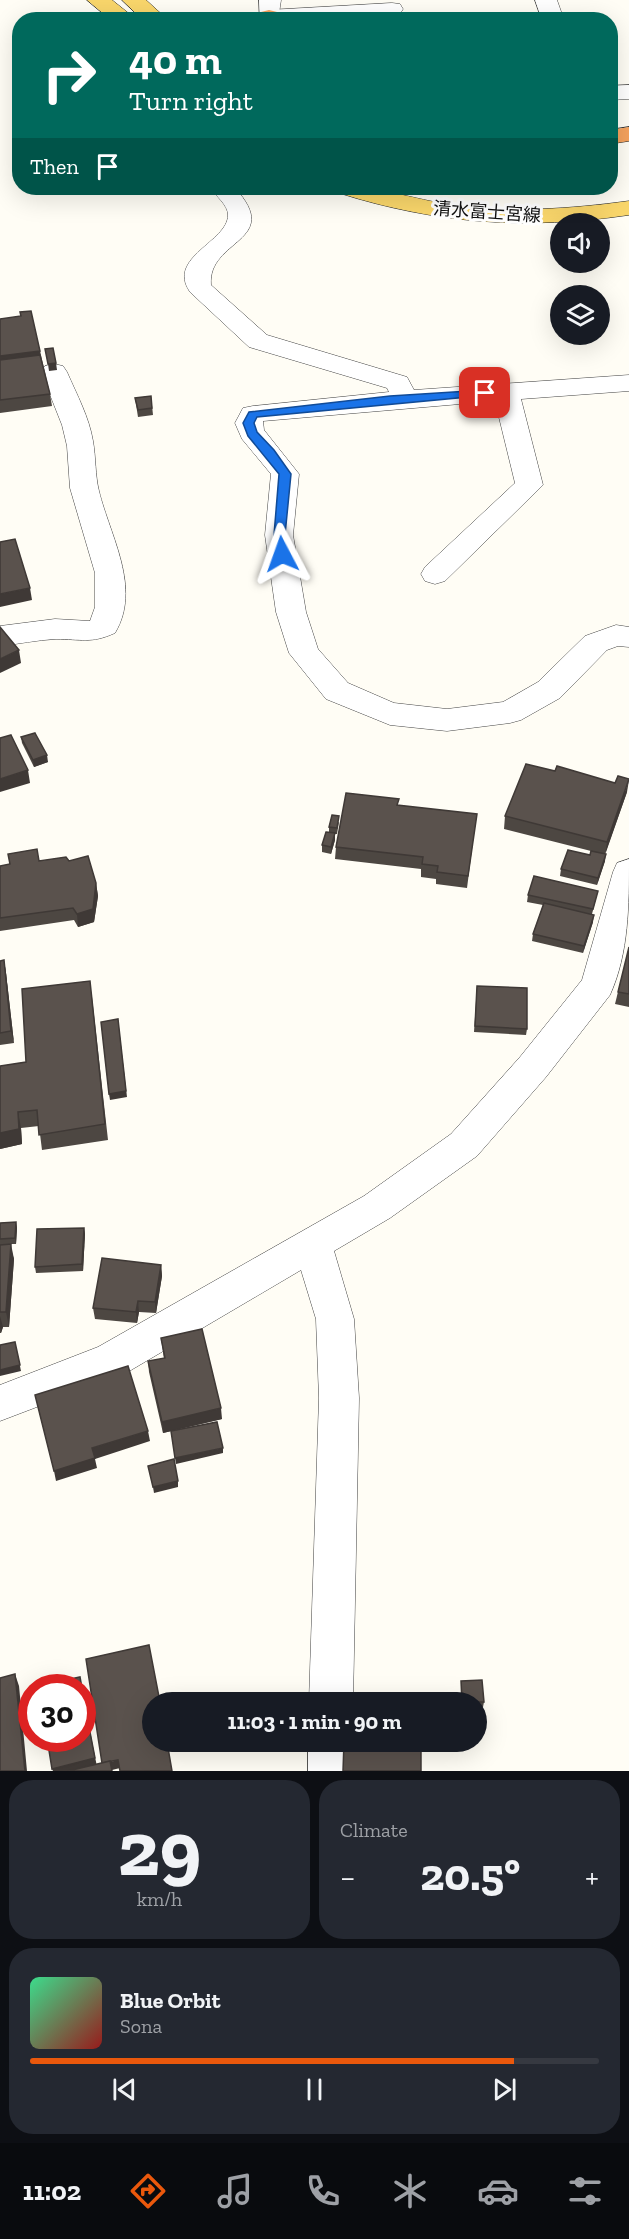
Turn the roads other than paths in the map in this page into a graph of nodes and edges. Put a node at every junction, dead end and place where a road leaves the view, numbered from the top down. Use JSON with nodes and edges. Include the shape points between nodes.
{"nodes":[{"id":1,"x":98,"y":0,"type":"edge"},
{"id":2,"x":392,"y":9,"type":"edge"},
{"id":3,"x":116,"y":12,"type":"edge"},
{"id":4,"x":319,"y":12,"type":"edge"},
{"id":5,"x":228,"y":195,"type":"edge"},
{"id":6,"x":367,"y":195,"type":"edge"},
{"id":7,"x":568,"y":195,"type":"edge"},
{"id":8,"x":431,"y":197,"type":"edge"},
{"id":9,"x":629,"y":208,"type":"edge"},
{"id":10,"x":54,"y":372,"type":"edge"},
{"id":11,"x":629,"y":383,"type":"edge"},
{"id":12,"x":506,"y":392,"type":"junction"},
{"id":13,"x":405,"y":399,"type":"junction"},
{"id":14,"x":435,"y":574,"type":"dead end"},
{"id":15,"x":0,"y":636,"type":"edge"},
{"id":16,"x":629,"y":637,"type":"edge"},
{"id":17,"x":629,"y":872,"type":"edge"},
{"id":18,"x":312,"y":1245,"type":"junction"},
{"id":19,"x":0,"y":1403,"type":"edge"},
{"id":20,"x":331,"y":1692,"type":"edge"},
{"id":21,"x":330,"y":1752,"type":"edge"},
{"id":22,"x":330,"y":1771,"type":"edge"}],
"edges":[{"from":1,"to":3,"type":"main road"},
{"from":2,"to":4,"type":"street"},
{"from":5,"to":13,"type":"street","via":[[240,216],[228,237],[200,265],[196,276],[199,287],[258,341],[398,383]]},
{"from":6,"to":8,"type":"main road","name":"清水富士宮線","via":[[385,201]]},
{"from":7,"to":8,"type":"main road","name":"清水富士宮線"},
{"from":8,"to":9,"type":"main road","name":"清水富士宮線","via":[[495,216],[565,216]]},
{"from":10,"to":15,"type":"street","via":[[78,434],[84,488],[103,544],[112,589],[109,615],[105,626],[93,631],[55,629]]},
{"from":11,"to":12,"type":"street"},
{"from":12,"to":13,"type":"street"},
{"from":12,"to":14,"type":"street","via":[[529,485]]},
{"from":13,"to":16,"type":"street","via":[[272,411],[253,414],[249,423],[252,433],[285,474],[279,535],[291,612],[304,653],[337,691],[390,714],[447,720],[510,712],[549,690],[596,643],[616,635]]},
{"from":17,"to":18,"type":"street","via":[[597,984],[533,1067],[464,1145],[377,1207]]},
{"from":18,"to":19,"type":"street","via":[[112,1360]]},
{"from":18,"to":20,"type":"street","via":[[335,1319],[338,1386]]},
{"from":21,"to":22,"type":"street"}]}
